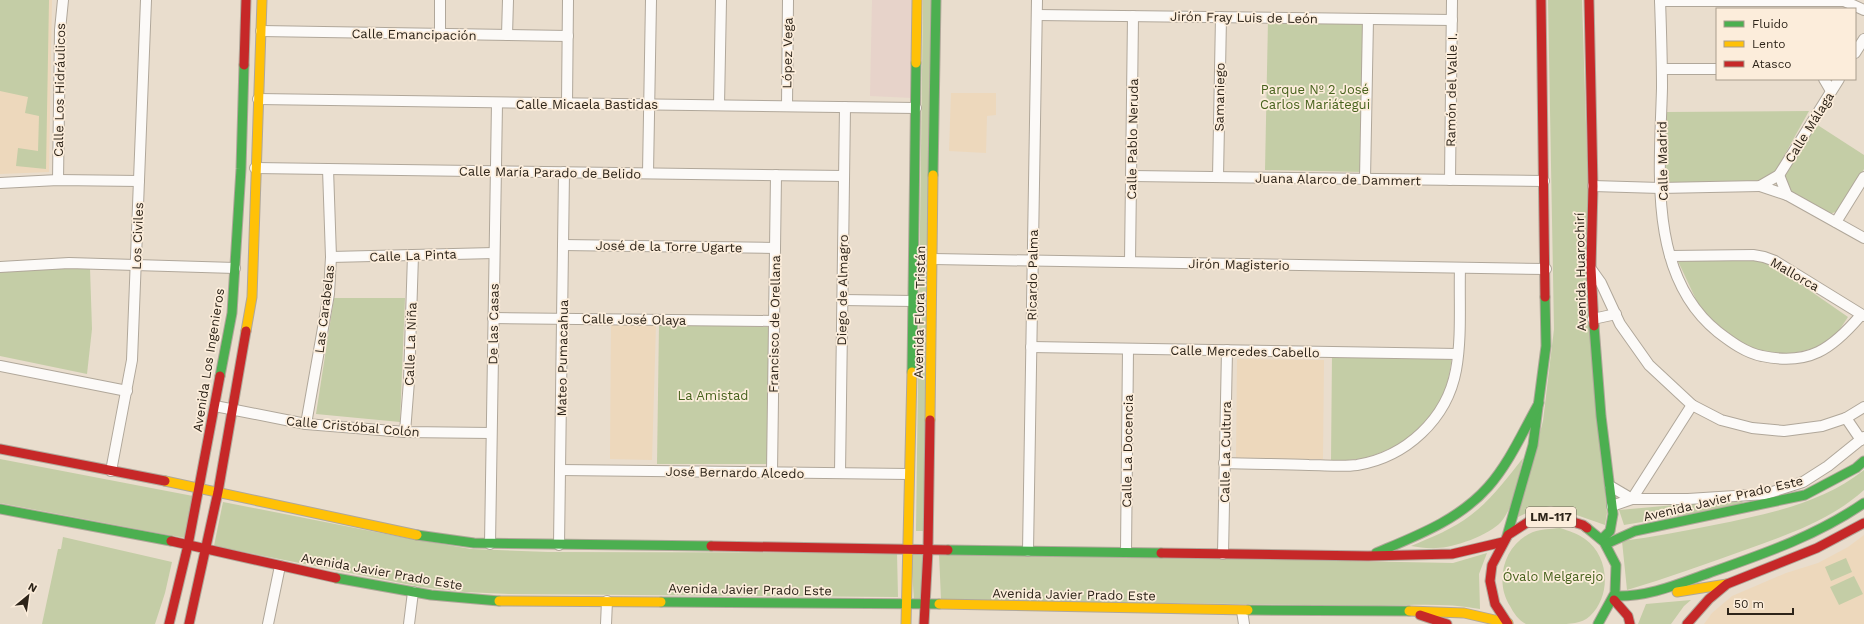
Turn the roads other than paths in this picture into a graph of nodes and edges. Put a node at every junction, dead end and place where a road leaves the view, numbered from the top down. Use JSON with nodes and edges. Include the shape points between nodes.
{"nodes":[{"id":1,"x":63,"y":0,"type":"edge"},
{"id":2,"x":146,"y":0,"type":"edge"},
{"id":3,"x":246,"y":0,"type":"edge"},
{"id":4,"x":262,"y":0,"type":"edge"},
{"id":5,"x":440,"y":0,"type":"edge"},
{"id":6,"x":508,"y":0,"type":"edge"},
{"id":7,"x":568,"y":0,"type":"edge"},
{"id":8,"x":651,"y":0,"type":"edge"},
{"id":9,"x":721,"y":0,"type":"edge"},
{"id":10,"x":788,"y":0,"type":"edge"},
{"id":11,"x":917,"y":0,"type":"edge"},
{"id":12,"x":936,"y":0,"type":"edge"},
{"id":13,"x":1037,"y":0,"type":"edge"},
{"id":14,"x":1452,"y":0,"type":"edge"},
{"id":15,"x":1541,"y":0,"type":"edge"},
{"id":16,"x":1589,"y":0,"type":"edge"},
{"id":17,"x":1660,"y":0,"type":"edge"},
{"id":18,"x":1864,"y":10,"type":"edge"},
{"id":19,"x":1037,"y":15,"type":"junction"},
{"id":20,"x":1133,"y":16,"type":"junction"},
{"id":21,"x":1221,"y":17,"type":"junction"},
{"id":22,"x":1368,"y":19,"type":"junction"},
{"id":23,"x":1452,"y":20,"type":"junction"},
{"id":24,"x":261,"y":31,"type":"junction"},
{"id":25,"x":440,"y":34,"type":"junction"},
{"id":26,"x":507,"y":35,"type":"junction"},
{"id":27,"x":568,"y":36,"type":"junction"},
{"id":28,"x":1864,"y":39,"type":"edge"},
{"id":29,"x":1856,"y":51,"type":"edge"},
{"id":30,"x":1662,"y":69,"type":"junction"},
{"id":31,"x":1716,"y":69,"type":"edge"},
{"id":32,"x":1825,"y":80,"type":"edge"},
{"id":33,"x":1838,"y":80,"type":"edge"},
{"id":34,"x":1831,"y":92,"type":"junction"},
{"id":35,"x":258,"y":99,"type":"junction"},
{"id":36,"x":497,"y":103,"type":"junction"},
{"id":37,"x":567,"y":104,"type":"junction"},
{"id":38,"x":649,"y":104,"type":"junction"},
{"id":39,"x":719,"y":105,"type":"junction"},
{"id":40,"x":787,"y":106,"type":"junction"},
{"id":41,"x":845,"y":107,"type":"junction"},
{"id":42,"x":916,"y":108,"type":"junction"},
{"id":43,"x":256,"y":168,"type":"junction"},
{"id":44,"x":328,"y":169,"type":"junction"},
{"id":45,"x":496,"y":171,"type":"junction"},
{"id":46,"x":564,"y":172,"type":"junction"},
{"id":47,"x":648,"y":173,"type":"junction"},
{"id":48,"x":776,"y":175,"type":"junction"},
{"id":49,"x":1779,"y":175,"type":"junction"},
{"id":50,"x":844,"y":176,"type":"junction"},
{"id":51,"x":1131,"y":176,"type":"junction"},
{"id":52,"x":1218,"y":177,"type":"junction"},
{"id":53,"x":1864,"y":177,"type":"edge"},
{"id":54,"x":1365,"y":179,"type":"junction"},
{"id":55,"x":58,"y":180,"type":"junction"},
{"id":56,"x":1450,"y":180,"type":"junction"},
{"id":57,"x":139,"y":181,"type":"junction"},
{"id":58,"x":1544,"y":181,"type":"junction"},
{"id":59,"x":0,"y":183,"type":"edge"},
{"id":60,"x":1593,"y":186,"type":"junction"},
{"id":61,"x":1760,"y":186,"type":"junction"},
{"id":62,"x":1660,"y":188,"type":"junction"},
{"id":63,"x":1787,"y":195,"type":"junction"},
{"id":64,"x":1836,"y":222,"type":"junction"},
{"id":65,"x":1864,"y":238,"type":"edge"},
{"id":66,"x":563,"y":245,"type":"junction"},
{"id":67,"x":775,"y":248,"type":"junction"},
{"id":68,"x":494,"y":253,"type":"junction"},
{"id":69,"x":414,"y":255,"type":"junction"},
{"id":70,"x":1670,"y":256,"type":"junction"},
{"id":71,"x":331,"y":257,"type":"junction"},
{"id":72,"x":932,"y":259,"type":"junction"},
{"id":73,"x":1033,"y":261,"type":"junction"},
{"id":74,"x":1130,"y":262,"type":"junction"},
{"id":75,"x":136,"y":264,"type":"junction"},
{"id":76,"x":0,"y":267,"type":"edge"},
{"id":77,"x":235,"y":268,"type":"junction"},
{"id":78,"x":1460,"y":268,"type":"junction"},
{"id":79,"x":1591,"y":268,"type":"junction"},
{"id":80,"x":1546,"y":269,"type":"junction"},
{"id":81,"x":842,"y":300,"type":"junction"},
{"id":82,"x":914,"y":301,"type":"junction"},
{"id":83,"x":1616,"y":314,"type":"junction"},
{"id":84,"x":1863,"y":316,"type":"edge"},
{"id":85,"x":493,"y":318,"type":"junction"},
{"id":86,"x":562,"y":319,"type":"junction"},
{"id":87,"x":1593,"y":319,"type":"junction"},
{"id":88,"x":774,"y":321,"type":"junction"},
{"id":89,"x":1031,"y":347,"type":"junction"},
{"id":90,"x":1128,"y":348,"type":"junction"},
{"id":91,"x":1226,"y":350,"type":"junction"},
{"id":92,"x":1458,"y":354,"type":"junction"},
{"id":93,"x":0,"y":366,"type":"edge"},
{"id":94,"x":127,"y":391,"type":"junction"},
{"id":95,"x":1539,"y":403,"type":"junction"},
{"id":96,"x":1692,"y":405,"type":"junction"},
{"id":97,"x":215,"y":406,"type":"junction"},
{"id":98,"x":1864,"y":407,"type":"edge"},
{"id":99,"x":233,"y":410,"type":"junction"},
{"id":100,"x":1846,"y":418,"type":"junction"},
{"id":101,"x":306,"y":424,"type":"junction"},
{"id":102,"x":405,"y":432,"type":"junction"},
{"id":103,"x":491,"y":433,"type":"junction"},
{"id":104,"x":1862,"y":439,"type":"edge"},
{"id":105,"x":0,"y":449,"type":"edge"},
{"id":106,"x":1864,"y":461,"type":"edge"},
{"id":107,"x":1224,"y":463,"type":"junction"},
{"id":108,"x":560,"y":470,"type":"junction"},
{"id":109,"x":111,"y":471,"type":"junction"},
{"id":110,"x":772,"y":472,"type":"junction"},
{"id":111,"x":840,"y":473,"type":"junction"},
{"id":112,"x":909,"y":474,"type":"junction"},
{"id":113,"x":1610,"y":486,"type":"junction"},
{"id":114,"x":199,"y":488,"type":"junction"},
{"id":115,"x":218,"y":492,"type":"junction"},
{"id":116,"x":1766,"y":494,"type":"junction"},
{"id":117,"x":1805,"y":495,"type":"junction"},
{"id":118,"x":1632,"y":499,"type":"junction"},
{"id":119,"x":1864,"y":503,"type":"edge"},
{"id":120,"x":1612,"y":506,"type":"junction"},
{"id":121,"x":0,"y":508,"type":"edge"},
{"id":122,"x":1864,"y":523,"type":"edge"},
{"id":123,"x":1505,"y":539,"type":"junction"},
{"id":124,"x":1604,"y":542,"type":"junction"},
{"id":125,"x":490,"y":544,"type":"junction"},
{"id":126,"x":188,"y":545,"type":"junction"},
{"id":127,"x":559,"y":545,"type":"junction"},
{"id":128,"x":206,"y":549,"type":"junction"},
{"id":129,"x":907,"y":549,"type":"junction"},
{"id":130,"x":928,"y":550,"type":"junction"},
{"id":131,"x":1028,"y":551,"type":"junction"},
{"id":132,"x":1126,"y":552,"type":"junction"},
{"id":133,"x":1223,"y":554,"type":"junction"},
{"id":134,"x":1368,"y":556,"type":"junction"},
{"id":135,"x":280,"y":566,"type":"junction"},
{"id":136,"x":1727,"y":584,"type":"junction"},
{"id":137,"x":413,"y":592,"type":"junction"},
{"id":138,"x":1654,"y":592,"type":"junction"},
{"id":139,"x":1614,"y":598,"type":"junction"},
{"id":140,"x":607,"y":601,"type":"junction"},
{"id":141,"x":906,"y":604,"type":"junction"},
{"id":142,"x":925,"y":604,"type":"junction"},
{"id":143,"x":1242,"y":610,"type":"junction"},
{"id":144,"x":1389,"y":612,"type":"junction"},
{"id":145,"x":169,"y":624,"type":"edge"},
{"id":146,"x":189,"y":624,"type":"edge"},
{"id":147,"x":268,"y":624,"type":"edge"},
{"id":148,"x":409,"y":624,"type":"edge"},
{"id":149,"x":606,"y":624,"type":"edge"},
{"id":150,"x":906,"y":624,"type":"edge"},
{"id":151,"x":924,"y":624,"type":"edge"},
{"id":152,"x":1244,"y":624,"type":"edge"},
{"id":153,"x":1447,"y":624,"type":"edge"},
{"id":154,"x":1508,"y":624,"type":"edge"},
{"id":155,"x":1598,"y":624,"type":"edge"},
{"id":156,"x":1630,"y":624,"type":"edge"},
{"id":157,"x":1687,"y":624,"type":"edge"}],
"edges":[{"from":1,"to":55,"type":"street","name":"Calle Los Hidráulicos","via":[[60,30]]},
{"from":2,"to":57,"type":"street","name":"Los Civiles"},
{"from":3,"to":77,"type":"main road","name":"Avenida Los Ingenieros"},
{"from":4,"to":24,"type":"main road"},
{"from":5,"to":25,"type":"street"},
{"from":6,"to":26,"type":"street"},
{"from":7,"to":27,"type":"street"},
{"from":8,"to":38,"type":"street"},
{"from":9,"to":39,"type":"street"},
{"from":10,"to":40,"type":"street","name":"López Vega"},
{"from":11,"to":42,"type":"main road","name":"Avenida Flora Tristán"},
{"from":12,"to":72,"type":"main road","name":"Avenida Flora Tristán"},
{"from":13,"to":19,"type":"street","name":"Ricardo Palma"},
{"from":14,"to":23,"type":"street","name":"Ramón del Valle I."},
{"from":15,"to":58,"type":"main road"},
{"from":16,"to":60,"type":"main road","name":"Avenida Huarochirí"},
{"from":17,"to":18,"type":"street","via":[[1844,1]]},
{"from":17,"to":30,"type":"street","name":"Calle Madrid"},
{"from":19,"to":20,"type":"street","name":"Jirón Fray Luis de León"},
{"from":19,"to":73,"type":"street","name":"Ricardo Palma"},
{"from":20,"to":21,"type":"street","name":"Jirón Fray Luis de León"},
{"from":20,"to":51,"type":"street","name":"Calle Pablo Neruda"},
{"from":21,"to":22,"type":"street","name":"Jirón Fray Luis de León"},
{"from":21,"to":52,"type":"street","name":"Samaniego"},
{"from":22,"to":23,"type":"street","name":"Jirón Fray Luis de León"},
{"from":22,"to":54,"type":"street"},
{"from":23,"to":56,"type":"street","name":"Ramón del Valle I."},
{"from":24,"to":25,"type":"street","name":"Calle Emancipación"},
{"from":24,"to":35,"type":"main road"},
{"from":25,"to":26,"type":"street","name":"Calle Emancipación"},
{"from":26,"to":27,"type":"street","name":"Calle Emancipación"},
{"from":27,"to":37,"type":"street"},
{"from":28,"to":29,"type":"street"},
{"from":30,"to":31,"type":"street"},
{"from":30,"to":62,"type":"street","name":"Calle Madrid"},
{"from":32,"to":34,"type":"street"},
{"from":33,"to":34,"type":"street","name":"Calle Málaga"},
{"from":34,"to":49,"type":"street","name":"Calle Málaga"},
{"from":35,"to":36,"type":"street","name":"Calle Micaela Bastidas"},
{"from":35,"to":43,"type":"main road"},
{"from":36,"to":37,"type":"street","name":"Calle Micaela Bastidas"},
{"from":36,"to":45,"type":"street","name":"De las Casas"},
{"from":37,"to":38,"type":"street","name":"Calle Micaela Bastidas"},
{"from":38,"to":39,"type":"street","name":"Calle Micaela Bastidas"},
{"from":38,"to":47,"type":"street"},
{"from":39,"to":40,"type":"street","name":"Calle Micaela Bastidas"},
{"from":40,"to":41,"type":"street","name":"Calle Micaela Bastidas"},
{"from":41,"to":42,"type":"street","name":"Calle Micaela Bastidas"},
{"from":41,"to":50,"type":"street","name":"Diego de Almagro"},
{"from":42,"to":82,"type":"main road","name":"Avenida Flora Tristán"},
{"from":43,"to":44,"type":"street","name":"Calle María Parado de Belido"},
{"from":43,"to":99,"type":"main road","via":[[252,297]]},
{"from":44,"to":45,"type":"street","name":"Calle María Parado de Belido"},
{"from":44,"to":71,"type":"street","name":"Las Carabelas"},
{"from":45,"to":46,"type":"street","name":"Calle María Parado de Belido"},
{"from":45,"to":68,"type":"street","name":"De las Casas"},
{"from":46,"to":47,"type":"street","name":"Calle María Parado de Belido"},
{"from":46,"to":66,"type":"street","name":"Mateo Pumacahua"},
{"from":47,"to":48,"type":"street","name":"Calle María Parado de Belido"},
{"from":48,"to":50,"type":"street","name":"Calle María Parado de Belido"},
{"from":48,"to":67,"type":"street","name":"Francisco de Orellana"},
{"from":49,"to":61,"type":"street"},
{"from":49,"to":63,"type":"street"},
{"from":50,"to":81,"type":"street","name":"Diego de Almagro"},
{"from":51,"to":52,"type":"street","name":"Juana Alarco de Dammert"},
{"from":51,"to":74,"type":"street","name":"Calle Pablo Neruda"},
{"from":52,"to":54,"type":"street","name":"Juana Alarco de Dammert"},
{"from":53,"to":64,"type":"street"},
{"from":54,"to":56,"type":"street","name":"Juana Alarco de Dammert"},
{"from":55,"to":57,"type":"street"},
{"from":55,"to":59,"type":"street"},
{"from":56,"to":58,"type":"street","name":"Juana Alarco de Dammert"},
{"from":57,"to":75,"type":"street","name":"Los Civiles"},
{"from":58,"to":80,"type":"main road"},
{"from":60,"to":62,"type":"street"},
{"from":60,"to":79,"type":"main road","name":"Avenida Huarochirí"},
{"from":61,"to":62,"type":"street"},
{"from":61,"to":63,"type":"street"},
{"from":62,"to":70,"type":"street","name":"Calle Madrid"},
{"from":63,"to":64,"type":"street"},
{"from":64,"to":65,"type":"street"},
{"from":66,"to":67,"type":"street","name":"José de la Torre Ugarte"},
{"from":66,"to":86,"type":"street","name":"Mateo Pumacahua"},
{"from":67,"to":88,"type":"street","name":"Francisco de Orellana"},
{"from":68,"to":69,"type":"street","name":"Calle La Pinta"},
{"from":68,"to":85,"type":"street","name":"De las Casas"},
{"from":69,"to":71,"type":"street","name":"Calle La Pinta"},
{"from":69,"to":102,"type":"street","name":"Calle La Niña"},
{"from":70,"to":84,"type":"street","name":"Mallorca","via":[[1764,257],[1775,261]]},
{"from":70,"to":84,"type":"street","name":"Calle Madrid","via":[[1677,278],[1690,302],[1705,321],[1730,341],[1754,354],[1778,359],[1802,357],[1824,350]]},
{"from":71,"to":101,"type":"street","name":"Las Carabelas","via":[[329,294]]},
{"from":72,"to":73,"type":"street","name":"Jirón Magisterio"},
{"from":72,"to":130,"type":"main road","name":"Avenida Flora Tristán"},
{"from":73,"to":74,"type":"street","name":"Jirón Magisterio"},
{"from":73,"to":89,"type":"street","name":"Ricardo Palma"},
{"from":74,"to":78,"type":"street","name":"Jirón Magisterio"},
{"from":75,"to":76,"type":"street","via":[[63,263]]},
{"from":75,"to":77,"type":"street"},
{"from":75,"to":94,"type":"street","name":"Los Civiles","via":[[132,360]]},
{"from":77,"to":97,"type":"main road","name":"Avenida Los Ingenieros","via":[[232,313]]},
{"from":78,"to":80,"type":"street","name":"Jirón Magisterio"},
{"from":78,"to":92,"type":"street"},
{"from":79,"to":83,"type":"street"},
{"from":79,"to":87,"type":"main road","name":"Avenida Huarochirí"},
{"from":80,"to":95,"type":"main road","via":[[1546,346]]},
{"from":81,"to":82,"type":"street"},
{"from":81,"to":111,"type":"street","name":"Diego de Almagro"},
{"from":82,"to":112,"type":"main road","name":"Avenida Flora Tristán"},
{"from":83,"to":87,"type":"street"},
{"from":83,"to":96,"type":"street","via":[[1620,324],[1649,364]]},
{"from":85,"to":86,"type":"street","name":"Calle José Olaya"},
{"from":85,"to":103,"type":"street","name":"De las Casas"},
{"from":86,"to":88,"type":"street","name":"Calle José Olaya"},
{"from":86,"to":108,"type":"street","name":"Mateo Pumacahua"},
{"from":87,"to":113,"type":"main road","name":"Avenida Huarochirí"},
{"from":88,"to":110,"type":"street","name":"Francisco de Orellana"},
{"from":89,"to":90,"type":"street","name":"Calle Mercedes Cabello"},
{"from":89,"to":131,"type":"street","name":"Ricardo Palma"},
{"from":90,"to":91,"type":"street","name":"Calle Mercedes Cabello"},
{"from":90,"to":132,"type":"street","name":"Calle La Docencia"},
{"from":91,"to":92,"type":"street","name":"Calle Mercedes Cabello"},
{"from":91,"to":107,"type":"street","name":"Calle La Cultura"},
{"from":92,"to":107,"type":"street","via":[[1451,388],[1436,417],[1417,438],[1394,453],[1368,463],[1347,466]]},
{"from":93,"to":94,"type":"street"},
{"from":94,"to":109,"type":"street","name":"Los Civiles"},
{"from":95,"to":123,"type":"main road","via":[[1526,474]]},
{"from":95,"to":134,"type":"main road","via":[[1499,472],[1478,496],[1451,518],[1421,534]]},
{"from":96,"to":100,"type":"street","via":[[1721,420],[1777,431],[1822,426]]},
{"from":96,"to":118,"type":"street"},
{"from":97,"to":99,"type":"street","name":"Calle Cristóbal Colón"},
{"from":97,"to":114,"type":"main road","name":"Avenida Los Ingenieros"},
{"from":98,"to":100,"type":"street"},
{"from":99,"to":101,"type":"street","name":"Calle Cristóbal Colón"},
{"from":99,"to":115,"type":"main road"},
{"from":100,"to":104,"type":"street"},
{"from":101,"to":102,"type":"street","name":"Calle Cristóbal Colón"},
{"from":102,"to":103,"type":"street","name":"Calle Cristóbal Colón"},
{"from":103,"to":125,"type":"street","name":"De las Casas"},
{"from":104,"to":116,"type":"street","via":[[1803,482]]},
{"from":105,"to":109,"type":"main road"},
{"from":106,"to":117,"type":"main road","name":"Avenida Javier Prado Este","via":[[1856,468]]},
{"from":107,"to":133,"type":"street","name":"Calle La Cultura"},
{"from":108,"to":110,"type":"street","name":"José Bernardo Alcedo"},
{"from":108,"to":127,"type":"street","name":"Mateo Pumacahua"},
{"from":109,"to":114,"type":"main road"},
{"from":110,"to":111,"type":"street","name":"José Bernardo Alcedo"},
{"from":111,"to":112,"type":"street","name":"José Bernardo Alcedo"},
{"from":112,"to":129,"type":"main road","name":"Avenida Flora Tristán"},
{"from":113,"to":118,"type":"street"},
{"from":113,"to":120,"type":"main road","name":"Avenida Huarochirí"},
{"from":114,"to":115,"type":"main road"},
{"from":114,"to":126,"type":"main road","name":"Avenida Los Ingenieros"},
{"from":115,"to":125,"type":"main road","via":[[431,538]]},
{"from":115,"to":128,"type":"main road"},
{"from":116,"to":117,"type":"main road"},
{"from":116,"to":118,"type":"street","via":[[1688,499]]},
{"from":117,"to":124,"type":"main road","name":"Avenida Javier Prado Este","via":[[1634,531]]},
{"from":118,"to":120,"type":"street"},
{"from":119,"to":138,"type":"main road","via":[[1833,523],[1804,537]]},
{"from":120,"to":124,"type":"main road","name":"Avenida Huarochirí","via":[[1612,523]]},
{"from":121,"to":126,"type":"main road","name":"Avenida Javier Prado Este"},
{"from":122,"to":136,"type":"main road","via":[[1817,548]]},
{"from":123,"to":124,"type":"main road","number":"LM-117","via":[[1519,526],[1532,520],[1562,517],[1590,528]]},
{"from":123,"to":134,"type":"main road","via":[[1452,554]]},
{"from":123,"to":154,"type":"main road","number":"LM-117","via":[[1495,555],[1490,584],[1496,605]]},
{"from":124,"to":139,"type":"main road","number":"LM-117","via":[[1616,568]]},
{"from":125,"to":127,"type":"main road"},
{"from":126,"to":128,"type":"main road","name":"Avenida Javier Prado Este"},
{"from":126,"to":145,"type":"main road","name":"Avenida Los Ingenieros"},
{"from":127,"to":129,"type":"main road"},
{"from":128,"to":135,"type":"main road","name":"Avenida Javier Prado Este"},
{"from":128,"to":146,"type":"main road"},
{"from":129,"to":130,"type":"main road"},
{"from":129,"to":141,"type":"main road","name":"Avenida Flora Tristán"},
{"from":130,"to":131,"type":"main road"},
{"from":130,"to":142,"type":"main road","name":"Avenida Flora Tristán"},
{"from":131,"to":132,"type":"main road"},
{"from":132,"to":133,"type":"main road"},
{"from":133,"to":134,"type":"main road"},
{"from":135,"to":137,"type":"main road","name":"Avenida Javier Prado Este"},
{"from":135,"to":147,"type":"street"},
{"from":136,"to":138,"type":"main road","via":[[1677,592]]},
{"from":136,"to":157,"type":"main road","via":[[1709,599]]},
{"from":137,"to":140,"type":"main road","name":"Avenida Javier Prado Este","via":[[488,600]]},
{"from":137,"to":148,"type":"street"},
{"from":138,"to":139,"type":"main road"},
{"from":139,"to":155,"type":"main road","number":"LM-117","via":[[1607,614]]},
{"from":139,"to":156,"type":"main road","via":[[1628,616]]},
{"from":140,"to":141,"type":"main road","name":"Avenida Javier Prado Este"},
{"from":140,"to":149,"type":"street"},
{"from":141,"to":142,"type":"main road","name":"Avenida Javier Prado Este"},
{"from":141,"to":150,"type":"main road","name":"Avenida Flora Tristán"},
{"from":142,"to":143,"type":"main road","name":"Avenida Javier Prado Este"},
{"from":142,"to":151,"type":"main road","name":"Avenida Flora Tristán"},
{"from":143,"to":144,"type":"main road","name":"Avenida Javier Prado Este"},
{"from":143,"to":152,"type":"street"},
{"from":144,"to":153,"type":"main road","via":[[1416,614]]},
{"from":144,"to":154,"type":"main road","name":"Avenida Javier Prado Este","via":[[1450,612]]}]}
